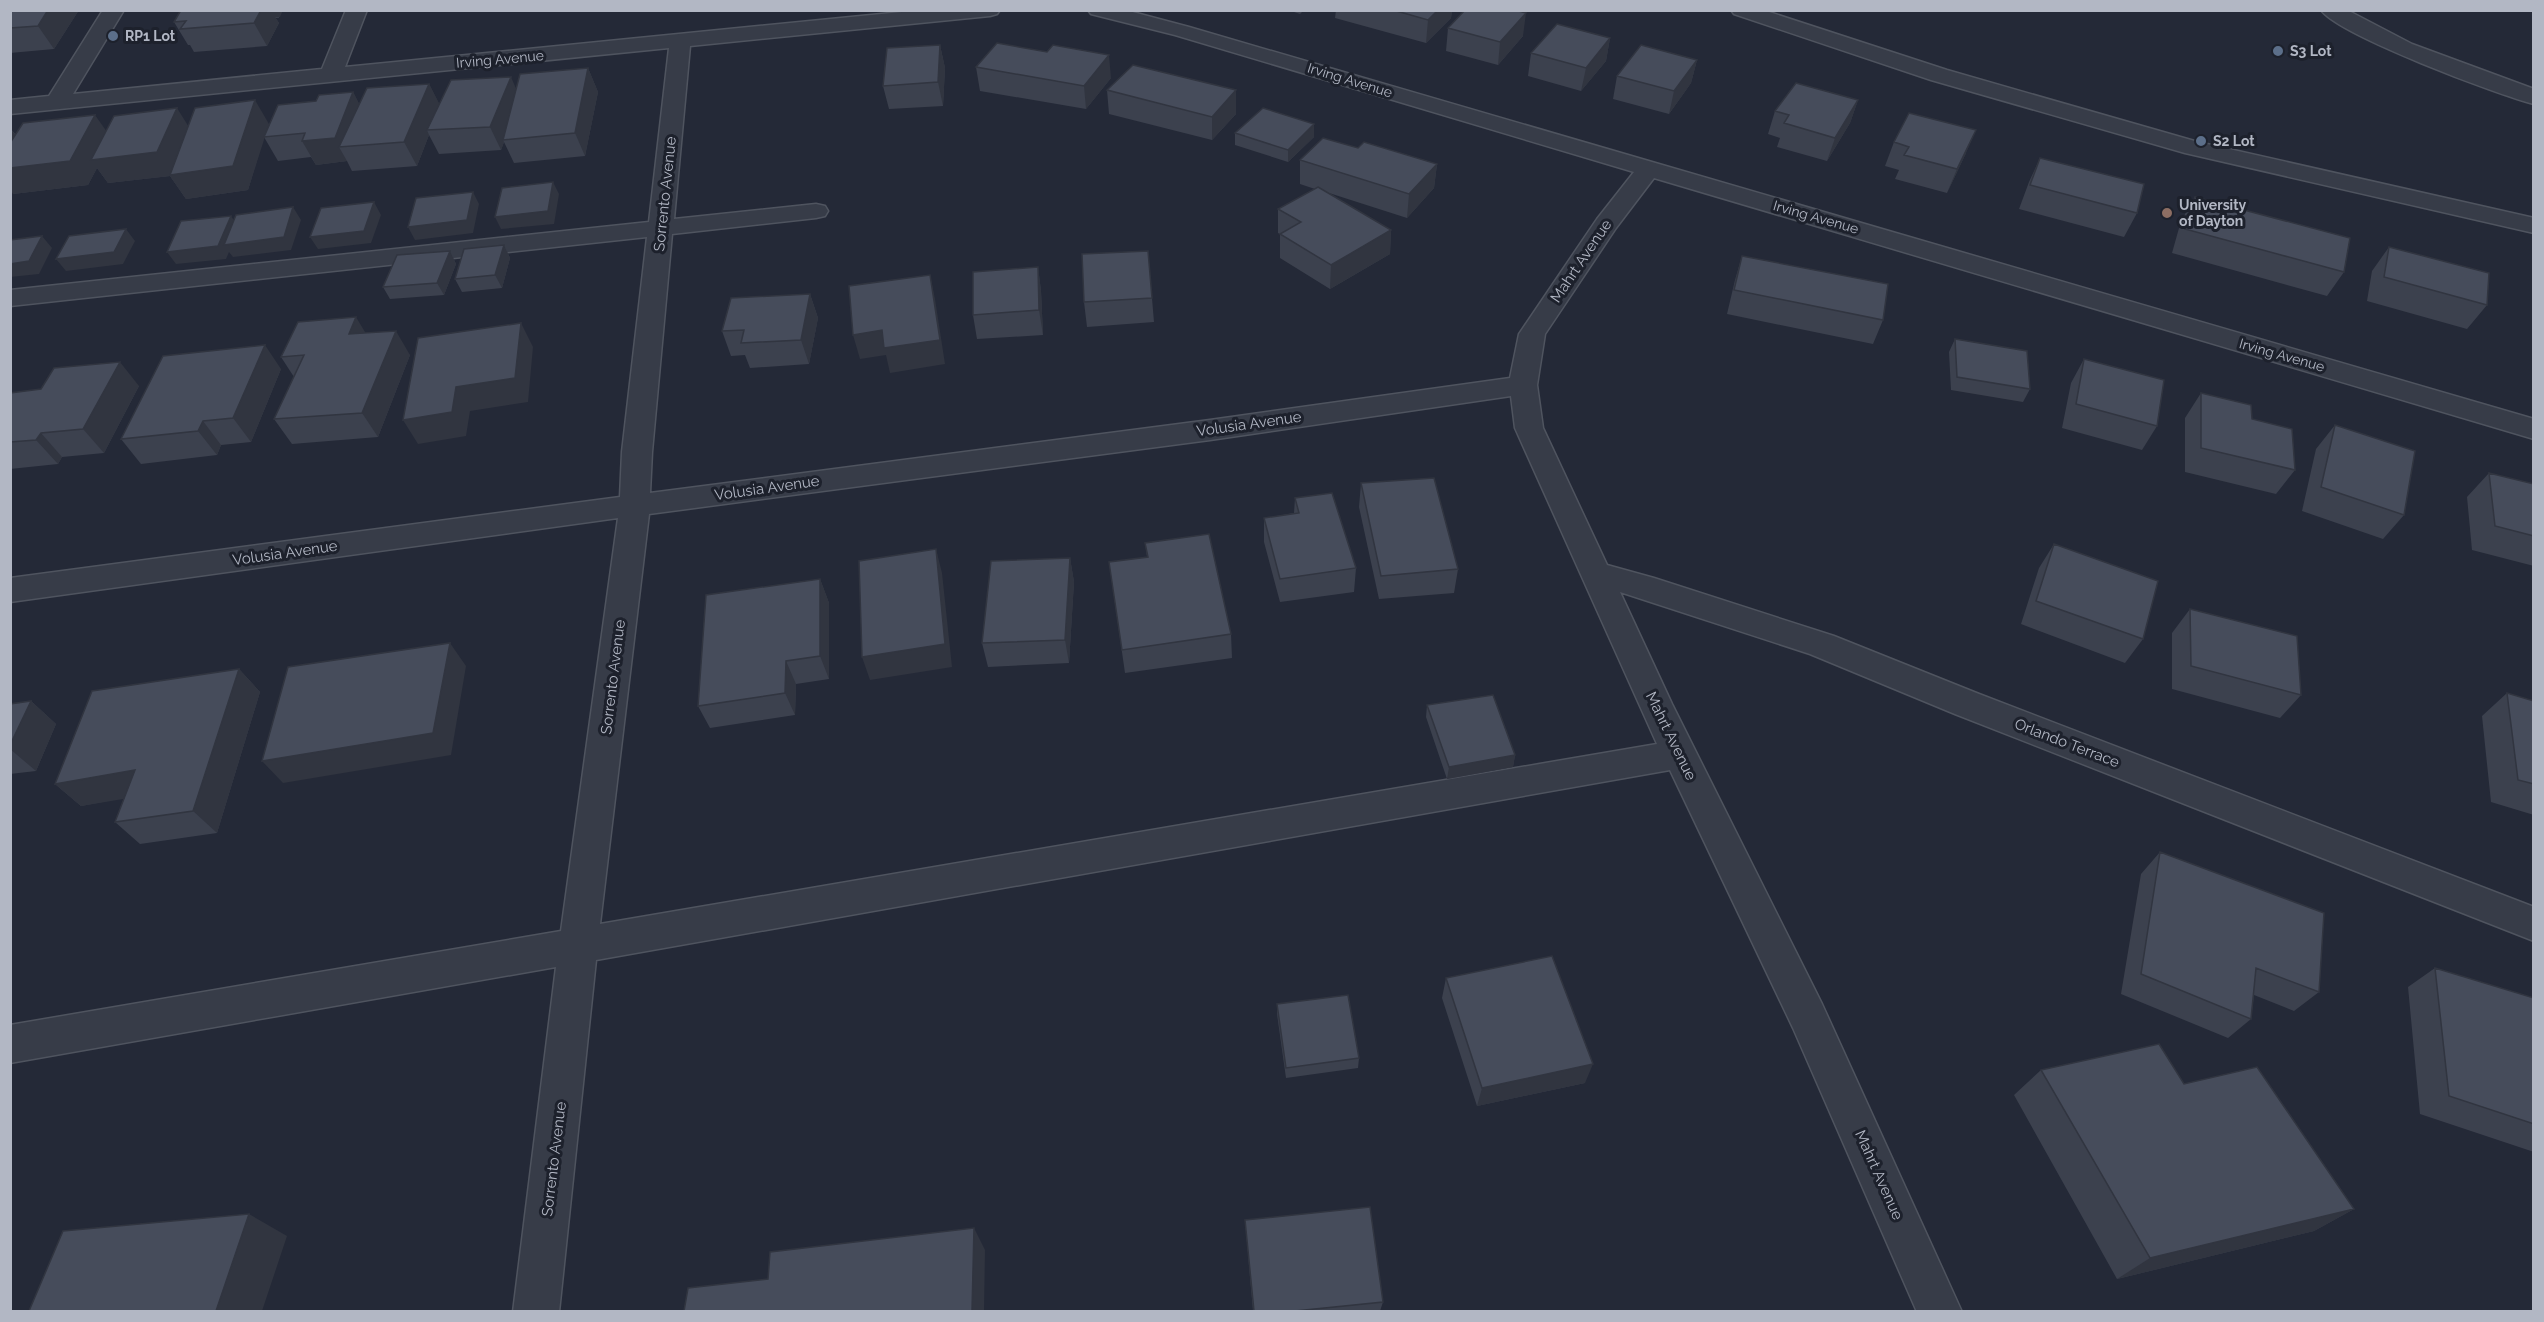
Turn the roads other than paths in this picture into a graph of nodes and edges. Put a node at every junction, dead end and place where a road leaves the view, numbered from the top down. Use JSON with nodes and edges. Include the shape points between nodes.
{"nodes":[{"id":1,"x":114,"y":10,"type":"edge"},
{"id":2,"x":357,"y":10,"type":"edge"},
{"id":3,"x":990,"y":10,"type":"edge"},
{"id":4,"x":1098,"y":10,"type":"edge"},
{"id":5,"x":1741,"y":10,"type":"edge"},
{"id":6,"x":2331,"y":10,"type":"edge"},
{"id":7,"x":680,"y":42,"type":"junction"},
{"id":8,"x":331,"y":75,"type":"junction"},
{"id":9,"x":2534,"y":97,"type":"edge"},
{"id":10,"x":57,"y":102,"type":"junction"},
{"id":11,"x":10,"y":107,"type":"edge"},
{"id":12,"x":1648,"y":169,"type":"junction"},
{"id":13,"x":816,"y":211,"type":"dead end"},
{"id":14,"x":2534,"y":226,"type":"edge"},
{"id":15,"x":662,"y":228,"type":"junction"},
{"id":16,"x":10,"y":298,"type":"edge"},
{"id":17,"x":1523,"y":385,"type":"junction"},
{"id":18,"x":2534,"y":429,"type":"edge"},
{"id":19,"x":635,"y":506,"type":"junction"},
{"id":20,"x":1597,"y":574,"type":"junction"},
{"id":21,"x":10,"y":590,"type":"edge"},
{"id":22,"x":1679,"y":754,"type":"junction"},
{"id":23,"x":2534,"y":924,"type":"edge"},
{"id":24,"x":578,"y":947,"type":"junction"},
{"id":25,"x":10,"y":1044,"type":"edge"},
{"id":26,"x":536,"y":1311,"type":"edge"},
{"id":27,"x":1940,"y":1311,"type":"edge"}],
"edges":[{"from":1,"to":10,"type":"street"},
{"from":2,"to":8,"type":"street"},
{"from":3,"to":7,"type":"street","name":"Irving Avenue"},
{"from":4,"to":12,"type":"street","name":"Irving Avenue","via":[[1182,31]]},
{"from":5,"to":14,"type":"street","via":[[1939,75],[2193,148]]},
{"from":6,"to":9,"type":"street","via":[[2402,48]]},
{"from":7,"to":8,"type":"street","name":"Irving Avenue"},
{"from":7,"to":15,"type":"street","name":"Sorrento Avenue"},
{"from":8,"to":10,"type":"street","name":"Irving Avenue"},
{"from":10,"to":11,"type":"street","name":"Irving Avenue"},
{"from":12,"to":17,"type":"street","name":"Mahrt Avenue","via":[[1532,334]]},
{"from":12,"to":18,"type":"street","name":"Irving Avenue"},
{"from":13,"to":15,"type":"street"},
{"from":15,"to":16,"type":"street"},
{"from":15,"to":19,"type":"street","name":"Sorrento Avenue","via":[[637,452]]},
{"from":17,"to":19,"type":"street","name":"Volusia Avenue"},
{"from":17,"to":20,"type":"street","name":"Mahrt Avenue","via":[[1530,428]]},
{"from":19,"to":21,"type":"street","name":"Volusia Avenue"},
{"from":19,"to":24,"type":"street","name":"Sorrento Avenue"},
{"from":20,"to":22,"type":"street","name":"Mahrt Avenue"},
{"from":20,"to":23,"type":"street","name":"Orlando Terrace","via":[[1821,645]]},
{"from":22,"to":24,"type":"street"},
{"from":22,"to":27,"type":"street","name":"Mahrt Avenue","via":[[1808,1017]]},
{"from":24,"to":25,"type":"street"},
{"from":24,"to":26,"type":"street","name":"Sorrento Avenue"}]}
